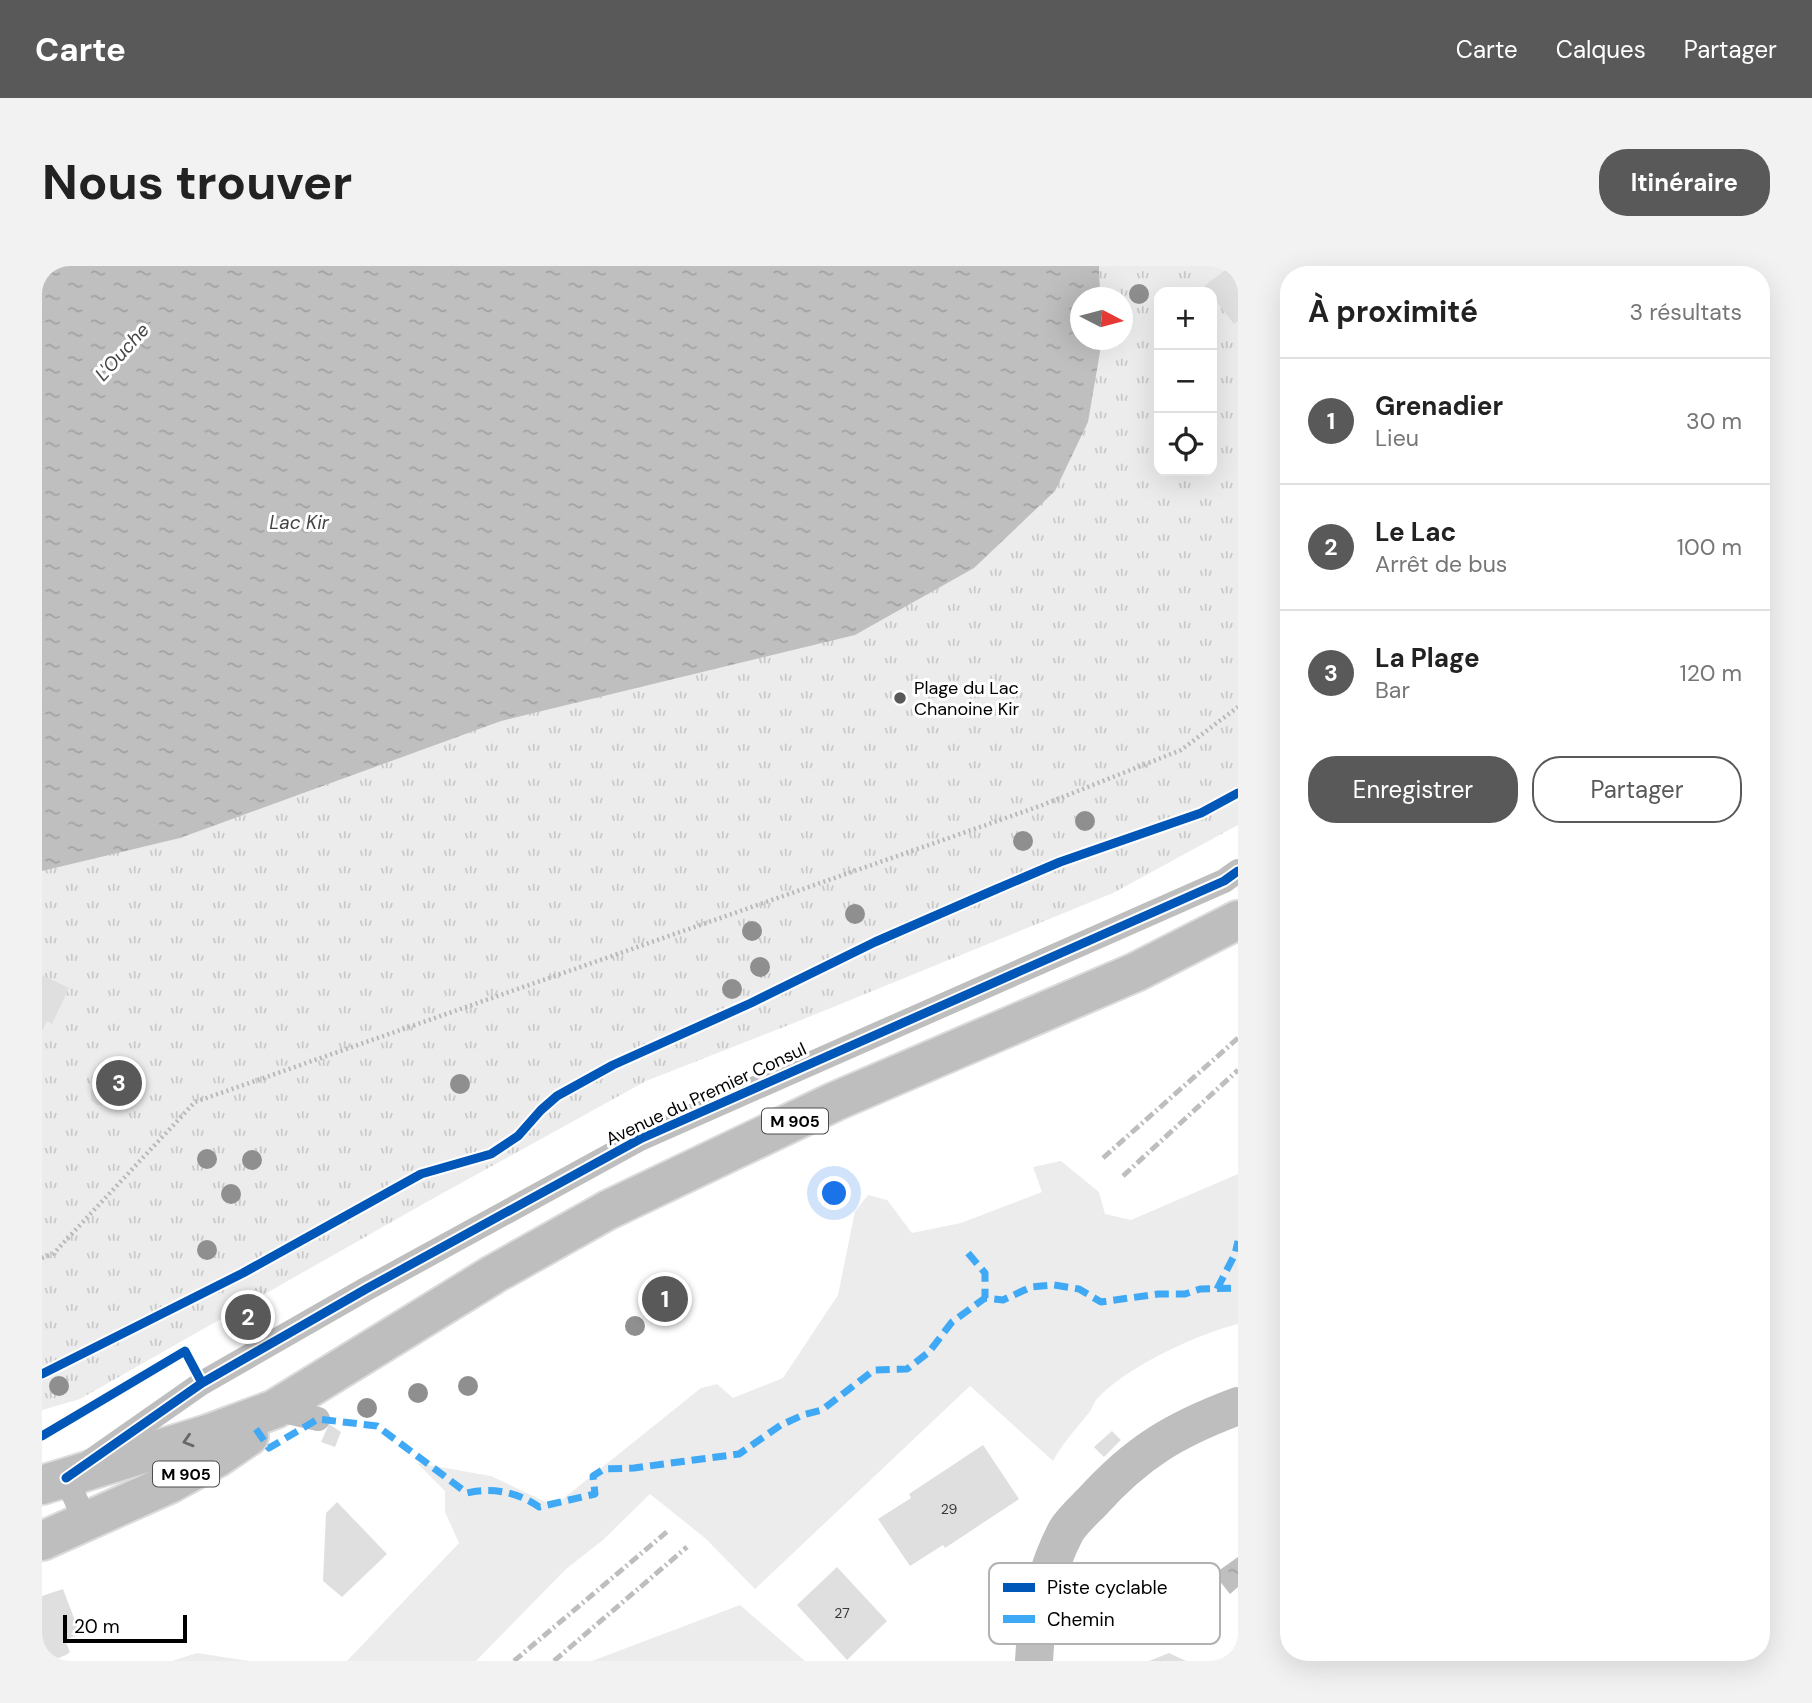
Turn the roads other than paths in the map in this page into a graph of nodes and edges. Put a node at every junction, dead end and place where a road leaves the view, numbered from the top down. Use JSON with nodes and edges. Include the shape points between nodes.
{"nodes":[{"id":1,"x":1238,"y":871,"type":"edge"},
{"id":2,"x":1238,"y":920,"type":"edge"},
{"id":3,"x":1238,"y":1406,"type":"edge"},
{"id":4,"x":275,"y":1409,"type":"junction"},
{"id":5,"x":318,"y":1419,"type":"dead end"},
{"id":6,"x":50,"y":1476,"type":"edge"},
{"id":7,"x":85,"y":1520,"type":"junction"},
{"id":8,"x":42,"y":1541,"type":"edge"},
{"id":9,"x":1053,"y":1563,"type":"edge"}],
"edges":[{"from":1,"to":6,"type":"lane","name":"Avenue du Premier Consul","number":"M 905","via":[[640,1139],[378,1282]]},
{"from":2,"to":4,"type":"main road","number":"M 905","via":[[1136,972],[836,1101],[608,1210],[494,1274]]},
{"from":3,"to":9,"type":"main road","via":[[1148,1449],[1067,1529]]},
{"from":4,"to":5,"type":"lane"},
{"from":4,"to":6,"type":"main road","number":"M 905","one_way":true,"via":[[208,1434]]},
{"from":4,"to":7,"type":"main road","number":"M 905","via":[[242,1442],[218,1457]]},
{"from":6,"to":7,"type":"lane"},
{"from":7,"to":8,"type":"main road","number":"M 905"}]}
